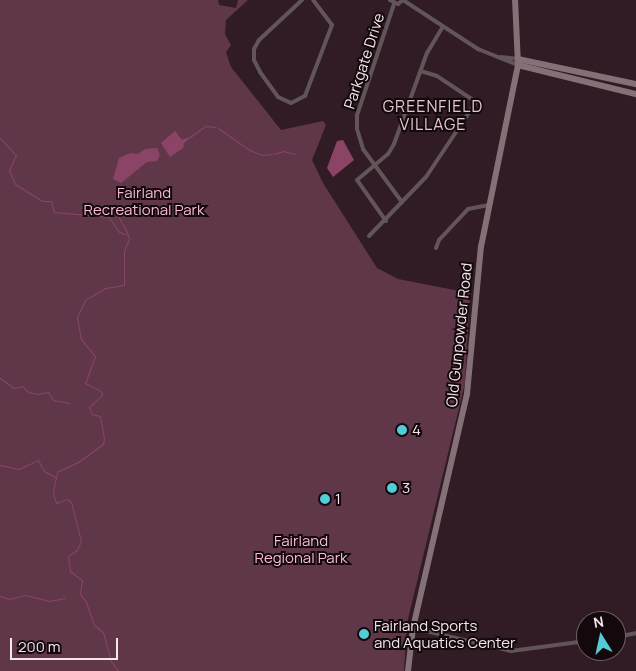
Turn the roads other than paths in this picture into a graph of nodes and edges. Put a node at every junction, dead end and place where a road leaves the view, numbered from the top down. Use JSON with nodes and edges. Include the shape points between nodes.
{"nodes":[{"id":1,"x":302,"y":0,"type":"edge"},
{"id":2,"x":313,"y":0,"type":"edge"},
{"id":3,"x":390,"y":0,"type":"edge"},
{"id":4,"x":403,"y":0,"type":"edge"},
{"id":5,"x":515,"y":0,"type":"edge"},
{"id":6,"x":394,"y":4,"type":"junction"},
{"id":7,"x":443,"y":26,"type":"junction"},
{"id":8,"x":518,"y":62,"type":"junction"},
{"id":9,"x":421,"y":71,"type":"junction"},
{"id":10,"x":636,"y":84,"type":"edge"},
{"id":11,"x":636,"y":94,"type":"edge"},
{"id":12,"x":375,"y":166,"type":"junction"},
{"id":13,"x":402,"y":202,"type":"junction"},
{"id":14,"x":489,"y":205,"type":"junction"},
{"id":15,"x":386,"y":221,"type":"junction"},
{"id":16,"x":369,"y":236,"type":"dead end"},
{"id":17,"x":436,"y":248,"type":"dead end"},
{"id":18,"x":413,"y":628,"type":"junction"},
{"id":19,"x":576,"y":643,"type":"edge"},
{"id":20,"x":408,"y":671,"type":"edge"}],
"edges":[{"from":1,"to":2,"type":"street","via":[[259,40],[254,49],[254,60],[260,72],[278,97],[291,103],[305,96],[332,25]]},
{"from":3,"to":6,"type":"street"},
{"from":4,"to":6,"type":"street"},
{"from":4,"to":7,"type":"street"},
{"from":5,"to":8,"type":"main road","name":"Old Gunpowder Road"},
{"from":6,"to":12,"type":"street","name":"Parkgate Drive","via":[[357,115],[359,141]]},
{"from":7,"to":8,"type":"street","via":[[478,49]]},
{"from":7,"to":9,"type":"street","via":[[431,43]]},
{"from":8,"to":10,"type":"main road"},
{"from":8,"to":11,"type":"main road"},
{"from":8,"to":14,"type":"main road","name":"Old Gunpowder Road"},
{"from":9,"to":12,"type":"street","via":[[394,144]]},
{"from":9,"to":13,"type":"street","via":[[437,76],[476,102],[426,177]]},
{"from":12,"to":13,"type":"street","name":"Parkgate Drive"},
{"from":12,"to":15,"type":"street","via":[[357,180]]},
{"from":13,"to":15,"type":"street"},
{"from":14,"to":17,"type":"street","via":[[479,204],[468,209],[439,240]]},
{"from":14,"to":18,"type":"main road","name":"Old Gunpowder Road","via":[[479,264],[467,394]]},
{"from":15,"to":16,"type":"street"},
{"from":18,"to":19,"type":"street","via":[[511,651]]},
{"from":18,"to":20,"type":"main road","name":"Old Gunpowder Road"}]}
